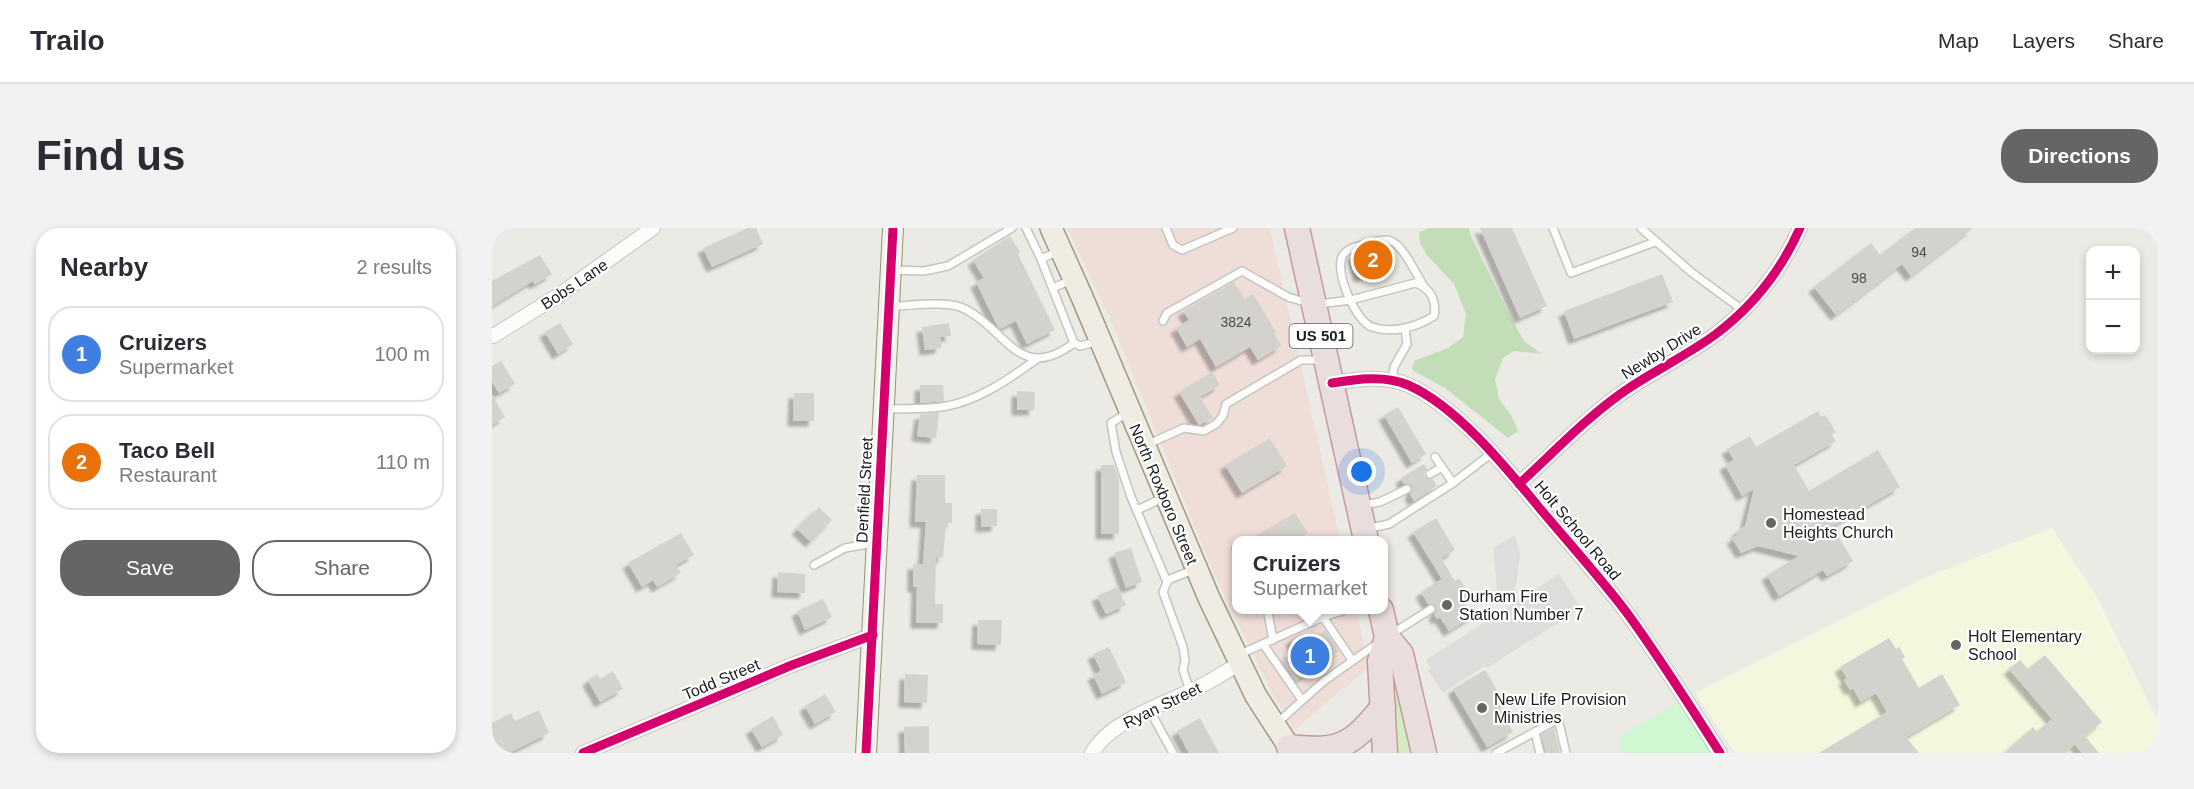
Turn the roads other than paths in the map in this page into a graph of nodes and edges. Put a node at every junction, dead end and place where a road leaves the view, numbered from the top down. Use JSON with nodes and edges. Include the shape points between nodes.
{"nodes":[{"id":1,"x":653,"y":228,"type":"edge"},
{"id":2,"x":893,"y":228,"type":"edge"},
{"id":3,"x":1012,"y":228,"type":"edge"},
{"id":4,"x":1026,"y":228,"type":"edge"},
{"id":5,"x":1166,"y":228,"type":"edge"},
{"id":6,"x":1233,"y":228,"type":"edge"},
{"id":7,"x":1297,"y":228,"type":"edge"},
{"id":8,"x":1553,"y":228,"type":"edge"},
{"id":9,"x":1641,"y":228,"type":"edge"},
{"id":10,"x":1800,"y":228,"type":"edge"},
{"id":11,"x":1056,"y":235,"type":"edge"},
{"id":12,"x":1031,"y":239,"type":"junction"},
{"id":13,"x":1655,"y":242,"type":"junction"},
{"id":14,"x":1041,"y":259,"type":"junction"},
{"id":15,"x":890,"y":269,"type":"junction"},
{"id":16,"x":1074,"y":279,"type":"junction"},
{"id":17,"x":1423,"y":285,"type":"junction"},
{"id":18,"x":1053,"y":288,"type":"junction"},
{"id":19,"x":1351,"y":300,"type":"junction"},
{"id":20,"x":1314,"y":305,"type":"junction"},
{"id":21,"x":889,"y":307,"type":"junction"},
{"id":22,"x":1744,"y":311,"type":"junction"},
{"id":23,"x":1163,"y":321,"type":"dead end"},
{"id":24,"x":1405,"y":329,"type":"junction"},
{"id":25,"x":494,"y":336,"type":"dead end"},
{"id":26,"x":1100,"y":341,"type":"junction"},
{"id":27,"x":1074,"y":344,"type":"junction"},
{"id":28,"x":1036,"y":359,"type":"junction"},
{"id":29,"x":1329,"y":371,"type":"junction"},
{"id":30,"x":1392,"y":381,"type":"junction"},
{"id":31,"x":884,"y":409,"type":"junction"},
{"id":32,"x":1130,"y":411,"type":"junction"},
{"id":33,"x":1144,"y":446,"type":"junction"},
{"id":34,"x":1492,"y":453,"type":"junction"},
{"id":35,"x":1435,"y":457,"type":"dead end"},
{"id":36,"x":1442,"y":467,"type":"junction"},
{"id":37,"x":1430,"y":474,"type":"dead end"},
{"id":38,"x":1453,"y":483,"type":"junction"},
{"id":39,"x":1519,"y":484,"type":"junction"},
{"id":40,"x":1407,"y":489,"type":"dead end"},
{"id":41,"x":1165,"y":497,"type":"junction"},
{"id":42,"x":1137,"y":510,"type":"junction"},
{"id":43,"x":1358,"y":528,"type":"edge"},
{"id":44,"x":877,"y":543,"type":"junction"},
{"id":45,"x":814,"y":565,"type":"dead end"},
{"id":46,"x":1196,"y":569,"type":"junction"},
{"id":47,"x":1167,"y":582,"type":"junction"},
{"id":48,"x":1431,"y":609,"type":"dead end"},
{"id":49,"x":1268,"y":614,"type":"edge"},
{"id":50,"x":1330,"y":614,"type":"edge"},
{"id":51,"x":1371,"y":614,"type":"edge"},
{"id":52,"x":1323,"y":617,"type":"junction"},
{"id":53,"x":873,"y":636,"type":"junction"},
{"id":54,"x":1387,"y":637,"type":"junction"},
{"id":55,"x":1272,"y":640,"type":"junction"},
{"id":56,"x":1263,"y":644,"type":"junction"},
{"id":57,"x":1238,"y":660,"type":"junction"},
{"id":58,"x":1353,"y":660,"type":"junction"},
{"id":59,"x":1190,"y":691,"type":"junction"},
{"id":60,"x":1302,"y":700,"type":"junction"},
{"id":61,"x":1383,"y":706,"type":"junction"},
{"id":62,"x":1150,"y":711,"type":"junction"},
{"id":63,"x":1274,"y":726,"type":"junction"},
{"id":64,"x":1534,"y":732,"type":"junction"},
{"id":65,"x":1510,"y":745,"type":"junction"},
{"id":66,"x":1291,"y":750,"type":"edge"},
{"id":67,"x":583,"y":753,"type":"edge"},
{"id":68,"x":866,"y":753,"type":"edge"},
{"id":69,"x":1092,"y":753,"type":"edge"},
{"id":70,"x":1173,"y":753,"type":"edge"},
{"id":71,"x":1385,"y":753,"type":"edge"},
{"id":72,"x":1424,"y":753,"type":"edge"},
{"id":73,"x":1496,"y":753,"type":"edge"},
{"id":74,"x":1513,"y":753,"type":"edge"},
{"id":75,"x":1540,"y":753,"type":"edge"},
{"id":76,"x":1566,"y":753,"type":"edge"},
{"id":77,"x":1720,"y":753,"type":"edge"}],
"edges":[{"from":1,"to":25,"type":"street","name":"Bobs Lane"},
{"from":2,"to":15,"type":"street","name":"Denfield Street"},
{"from":3,"to":15,"type":"lane","via":[[948,266],[924,272]]},
{"from":4,"to":12,"type":"lane"},
{"from":5,"to":6,"type":"lane","via":[[1173,245],[1182,250]]},
{"from":7,"to":20,"type":"highway","number":"US 501"},
{"from":8,"to":13,"type":"lane","via":[[1571,273]]},
{"from":9,"to":13,"type":"lane"},
{"from":10,"to":22,"type":"street","name":"Newby Drive","via":[[1772,279]]},
{"from":11,"to":12,"type":"lane"},
{"from":11,"to":14,"type":"lane"},
{"from":11,"to":16,"type":"main road","name":"North Roxboro Street"},
{"from":12,"to":14,"type":"lane"},
{"from":13,"to":22,"type":"lane"},
{"from":14,"to":18,"type":"lane"},
{"from":15,"to":21,"type":"street","name":"Denfield Street"},
{"from":16,"to":18,"type":"lane"},
{"from":16,"to":26,"type":"main road","name":"North Roxboro Street"},
{"from":17,"to":19,"type":"lane","via":[[1415,283]]},
{"from":17,"to":19,"type":"lane","via":[[1404,253],[1390,240],[1382,240],[1344,253],[1340,272]]},
{"from":17,"to":24,"type":"lane","via":[[1436,307],[1434,316]]},
{"from":18,"to":27,"type":"lane"},
{"from":19,"to":20,"type":"lane"},
{"from":19,"to":24,"type":"lane","via":[[1361,321],[1370,327]]},
{"from":20,"to":23,"type":"lane","via":[[1288,297],[1242,271],[1167,313]]},
{"from":20,"to":29,"type":"highway","number":"US 501"},
{"from":21,"to":28,"type":"lane","via":[[948,304],[964,308],[1021,353]]},
{"from":21,"to":31,"type":"street","name":"Denfield Street"},
{"from":22,"to":39,"type":"street","name":"Newby Drive","via":[[1714,335],[1616,397]]},
{"from":24,"to":30,"type":"lane","via":[[1407,344]]},
{"from":26,"to":27,"type":"lane"},
{"from":26,"to":32,"type":"main road","name":"North Roxboro Street"},
{"from":27,"to":28,"type":"lane","via":[[1062,352]]},
{"from":28,"to":31,"type":"lane","via":[[962,403]]},
{"from":29,"to":30,"type":"street","name":"Holt School Road"},
{"from":29,"to":33,"type":"lane","via":[[1301,360],[1226,404],[1223,416],[1204,431],[1184,428]]},
{"from":29,"to":43,"type":"highway","number":"US 501"},
{"from":30,"to":34,"type":"street","name":"Holt School Road","via":[[1412,386],[1440,405]]},
{"from":31,"to":44,"type":"street","name":"Denfield Street"},
{"from":32,"to":33,"type":"main road","name":"North Roxboro Street"},
{"from":32,"to":42,"type":"lane","via":[[1113,420],[1111,428]]},
{"from":33,"to":41,"type":"main road","name":"North Roxboro Street"},
{"from":34,"to":38,"type":"lane"},
{"from":34,"to":39,"type":"street","name":"Holt School Road"},
{"from":35,"to":36,"type":"lane"},
{"from":36,"to":37,"type":"lane"},
{"from":36,"to":38,"type":"lane"},
{"from":38,"to":43,"type":"lane","via":[[1389,524]]},
{"from":39,"to":77,"type":"street","name":"Holt School Road","via":[[1625,610]]},
{"from":40,"to":43,"type":"lane","via":[[1380,502]]},
{"from":41,"to":42,"type":"lane"},
{"from":41,"to":46,"type":"main road","name":"North Roxboro Street"},
{"from":42,"to":47,"type":"lane"},
{"from":44,"to":45,"type":"lane","via":[[846,548]]},
{"from":44,"to":53,"type":"street","name":"Denfield Street"},
{"from":46,"to":47,"type":"lane"},
{"from":46,"to":57,"type":"main road","name":"North Roxboro Street"},
{"from":47,"to":59,"type":"lane","via":[[1163,592],[1183,647],[1183,670]]},
{"from":48,"to":54,"type":"lane"},
{"from":49,"to":55,"type":"lane"},
{"from":50,"to":52,"type":"lane"},
{"from":51,"to":54,"type":"highway"},
{"from":52,"to":55,"type":"lane"},
{"from":52,"to":58,"type":"lane"},
{"from":53,"to":67,"type":"street","name":"Todd Street"},
{"from":53,"to":68,"type":"street","name":"Denfield Street"},
{"from":54,"to":58,"type":"lane"},
{"from":54,"to":61,"type":"highway","via":[[1380,661]]},
{"from":54,"to":72,"type":"highway","via":[[1401,654]]},
{"from":55,"to":56,"type":"lane"},
{"from":56,"to":57,"type":"lane"},
{"from":56,"to":60,"type":"lane"},
{"from":57,"to":59,"type":"street","name":"Ryan Street"},
{"from":57,"to":63,"type":"main road","name":"North Roxboro Street"},
{"from":58,"to":60,"type":"lane"},
{"from":59,"to":62,"type":"street","name":"Ryan Street"},
{"from":60,"to":63,"type":"lane"},
{"from":61,"to":66,"type":"highway","via":[[1362,733],[1342,747],[1320,753]]},
{"from":61,"to":71,"type":"highway"},
{"from":62,"to":69,"type":"street","name":"Ryan Street","via":[[1116,727]]},
{"from":62,"to":70,"type":"lane"},
{"from":63,"to":66,"type":"main road","name":"North Roxboro Street"},
{"from":64,"to":65,"type":"lane"},
{"from":64,"to":75,"type":"lane"},
{"from":64,"to":76,"type":"lane","via":[[1555,721],[1559,723]]},
{"from":65,"to":73,"type":"lane"},
{"from":65,"to":74,"type":"lane"}]}
